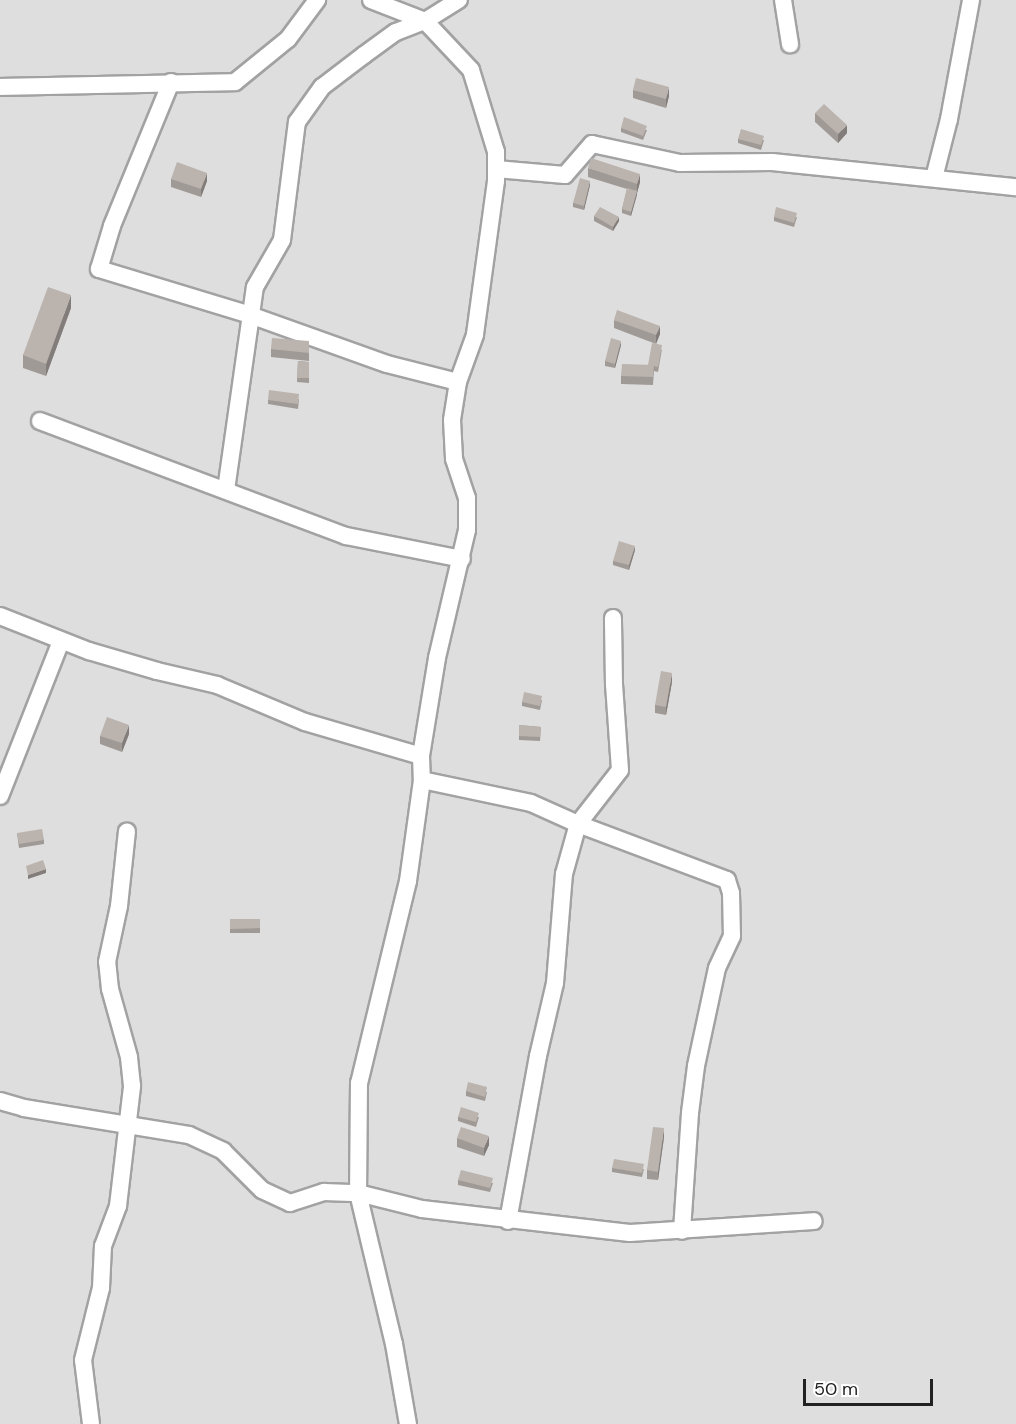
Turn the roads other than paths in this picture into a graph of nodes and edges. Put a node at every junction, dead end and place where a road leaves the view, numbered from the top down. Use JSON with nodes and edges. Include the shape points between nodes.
{"nodes":[{"id":1,"x":316,"y":0,"type":"edge"},
{"id":2,"x":371,"y":0,"type":"edge"},
{"id":3,"x":459,"y":0,"type":"edge"},
{"id":4,"x":783,"y":0,"type":"edge"},
{"id":5,"x":971,"y":0,"type":"edge"},
{"id":6,"x":425,"y":21,"type":"junction"},
{"id":7,"x":790,"y":44,"type":"dead end"},
{"id":8,"x":171,"y":82,"type":"junction"},
{"id":9,"x":0,"y":87,"type":"edge"},
{"id":10,"x":496,"y":169,"type":"junction"},
{"id":11,"x":934,"y":178,"type":"junction"},
{"id":12,"x":1016,"y":187,"type":"edge"},
{"id":13,"x":250,"y":315,"type":"junction"},
{"id":14,"x":458,"y":382,"type":"junction"},
{"id":15,"x":40,"y":421,"type":"dead end"},
{"id":16,"x":226,"y":490,"type":"junction"},
{"id":17,"x":462,"y":559,"type":"junction"},
{"id":18,"x":0,"y":616,"type":"edge"},
{"id":19,"x":614,"y":618,"type":"dead end"},
{"id":20,"x":61,"y":641,"type":"junction"},
{"id":21,"x":421,"y":756,"type":"junction"},
{"id":22,"x":422,"y":780,"type":"junction"},
{"id":23,"x":0,"y":796,"type":"edge"},
{"id":24,"x":578,"y":824,"type":"junction"},
{"id":25,"x":127,"y":831,"type":"dead end"},
{"id":26,"x":0,"y":1101,"type":"edge"},
{"id":27,"x":129,"y":1126,"type":"junction"},
{"id":28,"x":358,"y":1193,"type":"junction"},
{"id":29,"x":508,"y":1221,"type":"junction"},
{"id":30,"x":814,"y":1221,"type":"dead end"},
{"id":31,"x":682,"y":1231,"type":"junction"},
{"id":32,"x":92,"y":1424,"type":"edge"},
{"id":33,"x":408,"y":1424,"type":"edge"}],
"edges":[{"from":1,"to":8,"type":"street","via":[[288,39],[235,82]]},
{"from":2,"to":6,"type":"street"},
{"from":3,"to":6,"type":"street"},
{"from":4,"to":7,"type":"street"},
{"from":5,"to":11,"type":"street"},
{"from":6,"to":10,"type":"street","via":[[471,70],[496,152]]},
{"from":6,"to":13,"type":"street","via":[[396,32],[322,87],[297,122],[282,240],[255,287]]},
{"from":8,"to":9,"type":"street"},
{"from":8,"to":13,"type":"street","via":[[111,226],[99,269]]},
{"from":10,"to":11,"type":"street","via":[[566,175],[592,144],[680,163],[772,162]]},
{"from":10,"to":14,"type":"street","via":[[474,335]]},
{"from":11,"to":12,"type":"street"},
{"from":13,"to":14,"type":"street","via":[[387,364]]},
{"from":13,"to":16,"type":"street"},
{"from":14,"to":17,"type":"street","via":[[452,420],[454,459],[467,498]]},
{"from":15,"to":16,"type":"street"},
{"from":16,"to":17,"type":"street","via":[[346,536]]},
{"from":17,"to":21,"type":"street","via":[[437,658]]},
{"from":18,"to":20,"type":"street"},
{"from":19,"to":24,"type":"street","via":[[620,770]]},
{"from":20,"to":21,"type":"street","via":[[218,685],[305,722]]},
{"from":20,"to":23,"type":"street"},
{"from":21,"to":22,"type":"street"},
{"from":22,"to":24,"type":"street","via":[[531,803]]},
{"from":22,"to":28,"type":"street","via":[[408,881],[359,1083]]},
{"from":24,"to":29,"type":"street","via":[[564,874],[555,982]]},
{"from":24,"to":31,"type":"street","via":[[727,880],[732,936],[717,968],[696,1066]]},
{"from":25,"to":27,"type":"street","via":[[119,906],[107,962],[130,1067]]},
{"from":26,"to":27,"type":"street"},
{"from":27,"to":28,"type":"street","via":[[189,1135],[223,1151],[262,1190],[290,1203],[324,1192]]},
{"from":27,"to":32,"type":"street","via":[[118,1206],[103,1246],[101,1288],[83,1359]]},
{"from":28,"to":29,"type":"street","via":[[422,1209]]},
{"from":28,"to":33,"type":"street","via":[[394,1344]]},
{"from":29,"to":31,"type":"street","via":[[630,1233]]},
{"from":30,"to":31,"type":"street"}]}
